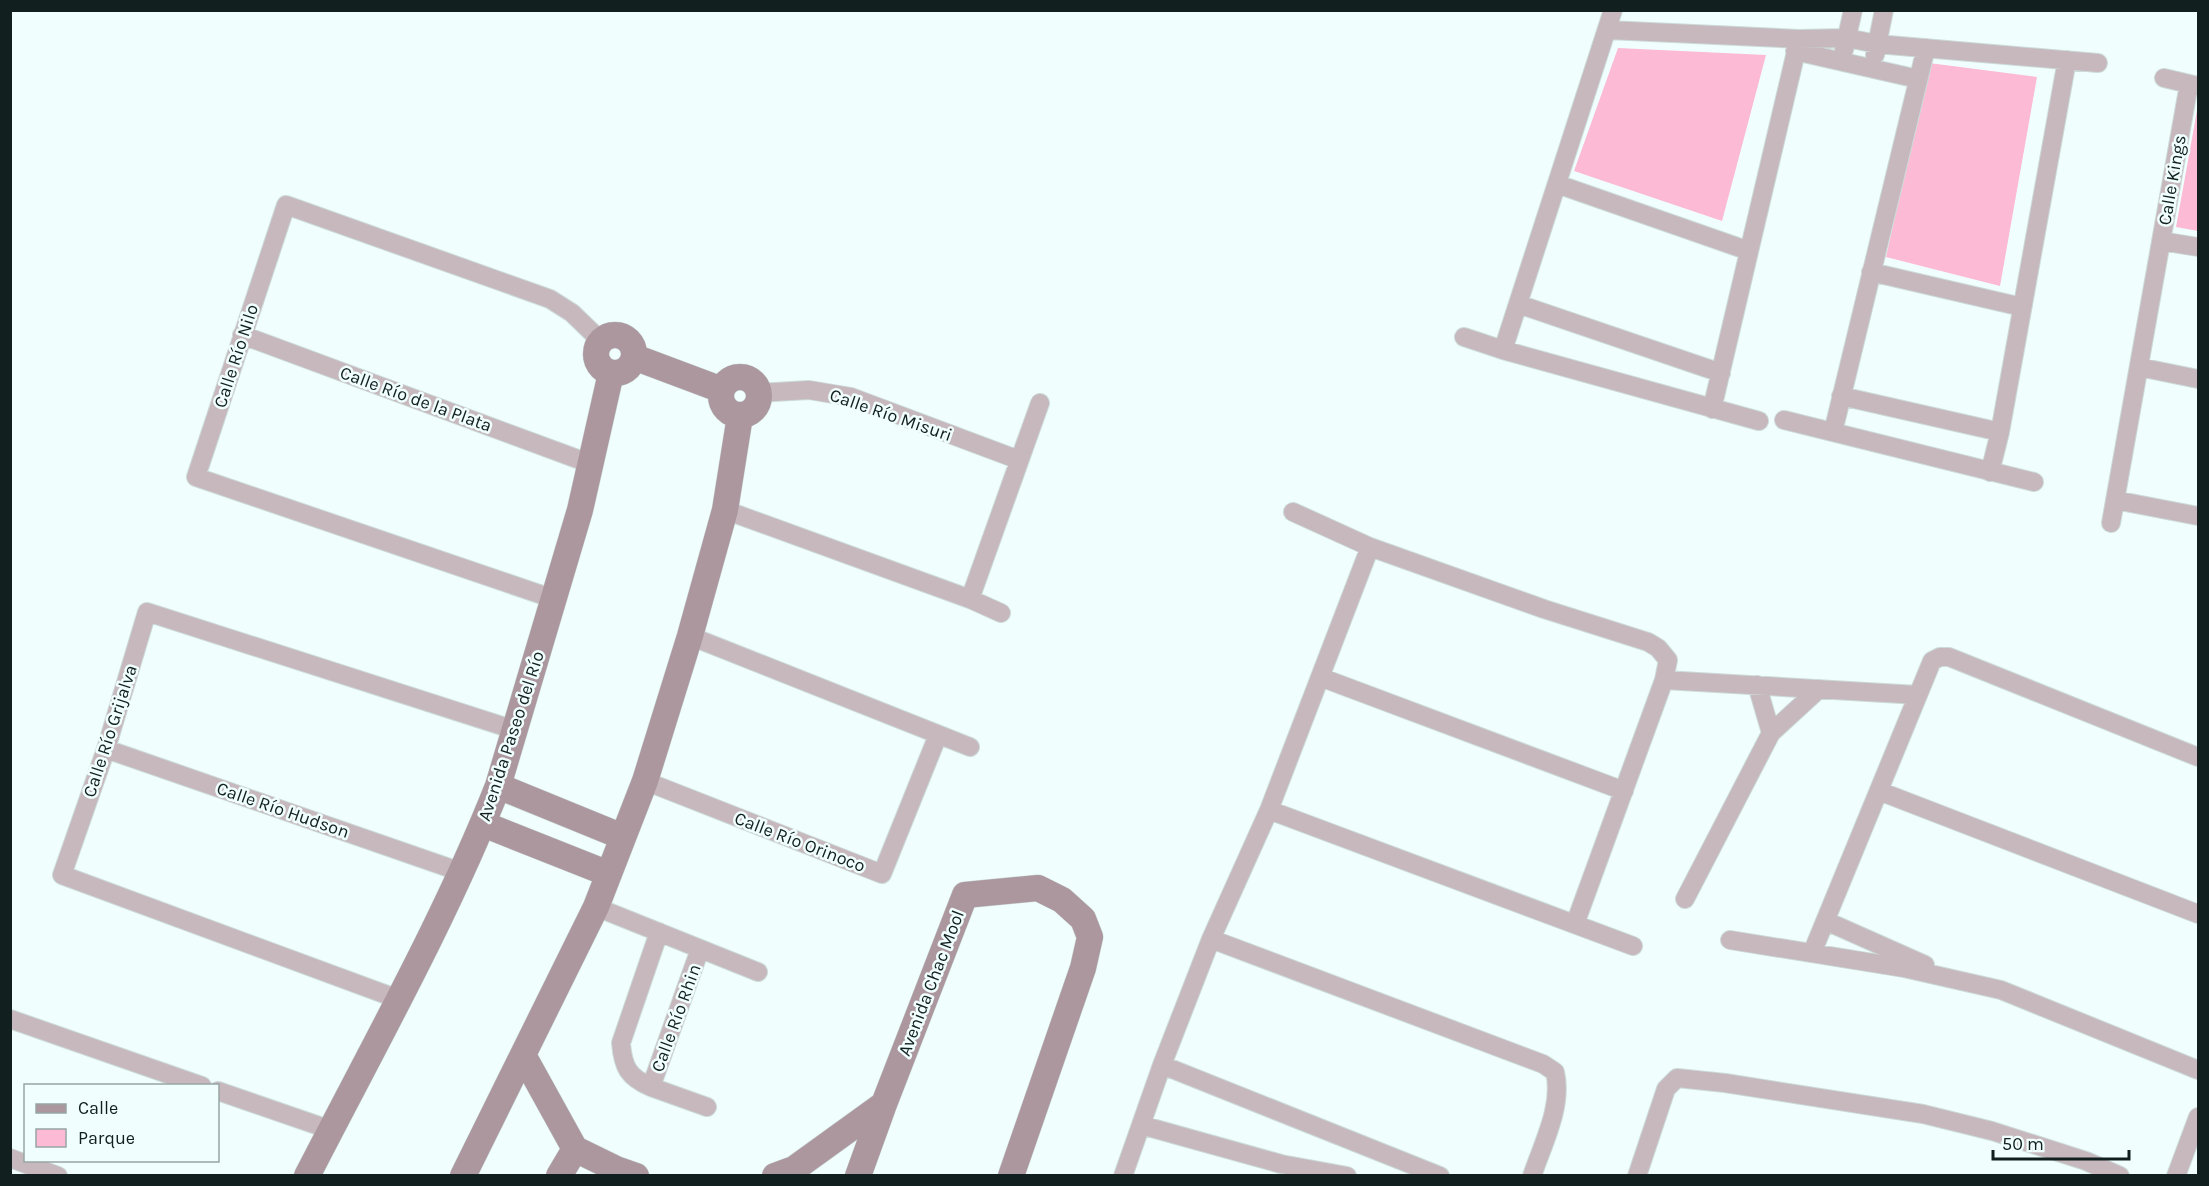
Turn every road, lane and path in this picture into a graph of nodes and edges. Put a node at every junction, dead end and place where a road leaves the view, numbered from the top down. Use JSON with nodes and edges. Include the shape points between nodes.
{"nodes":[{"id":1,"x":1613,"y":10,"type":"edge"},
{"id":2,"x":1853,"y":10,"type":"edge"},
{"id":3,"x":1884,"y":10,"type":"edge"},
{"id":4,"x":1608,"y":30,"type":"junction"},
{"id":5,"x":1846,"y":38,"type":"junction"},
{"id":6,"x":1878,"y":44,"type":"junction"},
{"id":7,"x":1797,"y":45,"type":"junction"},
{"id":8,"x":1926,"y":48,"type":"junction"},
{"id":9,"x":2067,"y":60,"type":"junction"},
{"id":10,"x":1841,"y":61,"type":"junction"},
{"id":11,"x":2098,"y":63,"type":"dead end"},
{"id":12,"x":1873,"y":69,"type":"junction"},
{"id":13,"x":2164,"y":78,"type":"dead end"},
{"id":14,"x":1918,"y":79,"type":"junction"},
{"id":15,"x":2194,"y":85,"type":"edge"},
{"id":16,"x":1557,"y":184,"type":"junction"},
{"id":17,"x":2161,"y":241,"type":"junction"},
{"id":18,"x":2199,"y":247,"type":"edge"},
{"id":19,"x":1749,"y":251,"type":"junction"},
{"id":20,"x":1871,"y":272,"type":"junction"},
{"id":21,"x":1518,"y":304,"type":"junction"},
{"id":22,"x":2022,"y":307,"type":"junction"},
{"id":23,"x":242,"y":335,"type":"junction"},
{"id":24,"x":1464,"y":337,"type":"dead end"},
{"id":25,"x":601,"y":341,"type":"junction"},
{"id":26,"x":1503,"y":350,"type":"junction"},
{"id":27,"x":634,"y":357,"type":"junction"},
{"id":28,"x":2139,"y":368,"type":"junction"},
{"id":29,"x":611,"y":373,"type":"junction"},
{"id":30,"x":1720,"y":373,"type":"junction"},
{"id":31,"x":2199,"y":379,"type":"edge"},
{"id":32,"x":722,"y":390,"type":"junction"},
{"id":33,"x":759,"y":393,"type":"junction"},
{"id":34,"x":1841,"y":396,"type":"junction"},
{"id":35,"x":1040,"y":402,"type":"dead end"},
{"id":36,"x":1712,"y":409,"type":"junction"},
{"id":37,"x":740,"y":416,"type":"junction"},
{"id":38,"x":1784,"y":420,"type":"dead end"},
{"id":39,"x":1759,"y":421,"type":"dead end"},
{"id":40,"x":1833,"y":432,"type":"junction"},
{"id":41,"x":2000,"y":432,"type":"junction"},
{"id":42,"x":1019,"y":460,"type":"junction"},
{"id":43,"x":591,"y":464,"type":"junction"},
{"id":44,"x":1990,"y":472,"type":"junction"},
{"id":45,"x":2034,"y":482,"type":"dead end"},
{"id":46,"x":2115,"y":500,"type":"junction"},
{"id":47,"x":725,"y":510,"type":"junction"},
{"id":48,"x":1293,"y":512,"type":"dead end"},
{"id":49,"x":2199,"y":516,"type":"edge"},
{"id":50,"x":2111,"y":523,"type":"dead end"},
{"id":51,"x":1370,"y":547,"type":"junction"},
{"id":52,"x":554,"y":599,"type":"junction"},
{"id":53,"x":970,"y":599,"type":"junction"},
{"id":54,"x":1001,"y":613,"type":"dead end"},
{"id":55,"x":690,"y":636,"type":"junction"},
{"id":56,"x":1320,"y":677,"type":"junction"},
{"id":57,"x":1664,"y":680,"type":"junction"},
{"id":58,"x":1757,"y":685,"type":"junction"},
{"id":59,"x":1819,"y":689,"type":"junction"},
{"id":60,"x":1918,"y":695,"type":"junction"},
{"id":61,"x":515,"y":730,"type":"junction"},
{"id":62,"x":1770,"y":733,"type":"junction"},
{"id":63,"x":938,"y":735,"type":"junction"},
{"id":64,"x":970,"y":747,"type":"dead end"},
{"id":65,"x":106,"y":749,"type":"junction"},
{"id":66,"x":2199,"y":757,"type":"edge"},
{"id":67,"x":645,"y":782,"type":"junction"},
{"id":68,"x":498,"y":786,"type":"junction"},
{"id":69,"x":1879,"y":790,"type":"junction"},
{"id":70,"x":1623,"y":791,"type":"junction"},
{"id":71,"x":1269,"y":810,"type":"junction"},
{"id":72,"x":483,"y":824,"type":"junction"},
{"id":73,"x":623,"y":837,"type":"junction"},
{"id":74,"x":461,"y":872,"type":"junction"},
{"id":75,"x":609,"y":874,"type":"junction"},
{"id":76,"x":1685,"y":899,"type":"dead end"},
{"id":77,"x":596,"y":907,"type":"junction"},
{"id":78,"x":2199,"y":914,"type":"edge"},
{"id":79,"x":1826,"y":921,"type":"junction"},
{"id":80,"x":1575,"y":924,"type":"junction"},
{"id":81,"x":659,"y":932,"type":"junction"},
{"id":82,"x":1211,"y":939,"type":"junction"},
{"id":83,"x":1730,"y":940,"type":"dead end"},
{"id":84,"x":1633,"y":946,"type":"dead end"},
{"id":85,"x":700,"y":949,"type":"junction"},
{"id":86,"x":1812,"y":953,"type":"junction"},
{"id":87,"x":758,"y":972,"type":"dead end"},
{"id":88,"x":1960,"y":980,"type":"junction"},
{"id":89,"x":398,"y":999,"type":"junction"},
{"id":90,"x":10,"y":1019,"type":"edge"},
{"id":91,"x":523,"y":1055,"type":"junction"},
{"id":92,"x":1162,"y":1065,"type":"junction"},
{"id":93,"x":2199,"y":1070,"type":"edge"},
{"id":94,"x":196,"y":1084,"type":"edge"},
{"id":95,"x":651,"y":1087,"type":"junction"},
{"id":96,"x":219,"y":1091,"type":"edge"},
{"id":97,"x":884,"y":1104,"type":"junction"},
{"id":98,"x":707,"y":1107,"type":"dead end"},
{"id":99,"x":2199,"y":1118,"type":"edge"},
{"id":100,"x":1141,"y":1125,"type":"junction"},
{"id":101,"x":331,"y":1130,"type":"junction"},
{"id":102,"x":575,"y":1149,"type":"junction"},
{"id":103,"x":10,"y":1158,"type":"edge"},
{"id":104,"x":58,"y":1176,"type":"edge"},
{"id":105,"x":307,"y":1176,"type":"edge"},
{"id":106,"x":463,"y":1176,"type":"edge"},
{"id":107,"x":559,"y":1176,"type":"edge"},
{"id":108,"x":636,"y":1176,"type":"edge"},
{"id":109,"x":775,"y":1176,"type":"edge"},
{"id":110,"x":858,"y":1176,"type":"edge"},
{"id":111,"x":1011,"y":1176,"type":"edge"},
{"id":112,"x":1123,"y":1176,"type":"edge"},
{"id":113,"x":1347,"y":1176,"type":"edge"},
{"id":114,"x":1440,"y":1176,"type":"edge"},
{"id":115,"x":1532,"y":1176,"type":"edge"},
{"id":116,"x":1637,"y":1176,"type":"edge"},
{"id":117,"x":2120,"y":1176,"type":"edge"},
{"id":118,"x":2176,"y":1176,"type":"edge"}],
"edges":[{"from":1,"to":4,"type":"street"},
{"from":2,"to":5,"type":"street"},
{"from":3,"to":6,"type":"street"},
{"from":4,"to":7,"type":"street"},
{"from":4,"to":16,"type":"street"},
{"from":5,"to":6,"type":"street"},
{"from":5,"to":7,"type":"street"},
{"from":5,"to":10,"type":"street"},
{"from":6,"to":8,"type":"street"},
{"from":6,"to":12,"type":"street"},
{"from":7,"to":10,"type":"street"},
{"from":7,"to":19,"type":"street"},
{"from":8,"to":9,"type":"street"},
{"from":8,"to":14,"type":"street"},
{"from":9,"to":11,"type":"street"},
{"from":9,"to":22,"type":"street"},
{"from":10,"to":12,"type":"street"},
{"from":12,"to":14,"type":"street"},
{"from":13,"to":15,"type":"street","name":"Calle Kings"},
{"from":14,"to":20,"type":"street"},
{"from":15,"to":17,"type":"street","name":"Calle Kings"},
{"from":16,"to":19,"type":"street"},
{"from":16,"to":21,"type":"street"},
{"from":17,"to":18,"type":"street","name":"Calle Kings"},
{"from":17,"to":28,"type":"street","name":"Calle Kings"},
{"from":19,"to":30,"type":"street"},
{"from":20,"to":22,"type":"street"},
{"from":20,"to":34,"type":"street"},
{"from":21,"to":26,"type":"street"},
{"from":21,"to":30,"type":"street"},
{"from":22,"to":41,"type":"street"},
{"from":23,"to":25,"type":"street","name":"Calle Río Nilo","via":[[285,205],[550,299],[572,313]]},
{"from":23,"to":43,"type":"street","name":"Calle Río de la Plata"},
{"from":23,"to":52,"type":"street","name":"Calle Río Nilo","via":[[196,477]]},
{"from":24,"to":26,"type":"street"},
{"from":25,"to":27,"type":"street","via":[[612,335],[624,337],[633,345]]},
{"from":25,"to":29,"type":"street","via":[[596,351],[598,362]]},
{"from":26,"to":36,"type":"street"},
{"from":27,"to":29,"type":"street","via":[[623,371]]},
{"from":27,"to":32,"type":"street"},
{"from":28,"to":31,"type":"street"},
{"from":28,"to":46,"type":"street","name":"Calle Kings"},
{"from":29,"to":43,"type":"street","name":"Avenida Paseo del Río"},
{"from":30,"to":36,"type":"street"},
{"from":32,"to":33,"type":"street","via":[[730,380],[742,377],[753,382]]},
{"from":32,"to":37,"type":"street","via":[[724,407]]},
{"from":33,"to":37,"type":"street","via":[[755,409]]},
{"from":33,"to":42,"type":"street","name":"Calle Río Misuri","via":[[809,390],[850,397]]},
{"from":34,"to":40,"type":"street"},
{"from":34,"to":41,"type":"street"},
{"from":35,"to":42,"type":"street"},
{"from":36,"to":39,"type":"street"},
{"from":37,"to":47,"type":"street"},
{"from":38,"to":40,"type":"street"},
{"from":40,"to":44,"type":"street"},
{"from":41,"to":44,"type":"street"},
{"from":42,"to":53,"type":"street"},
{"from":43,"to":52,"type":"street","name":"Avenida Paseo del Río"},
{"from":44,"to":45,"type":"street"},
{"from":46,"to":49,"type":"street"},
{"from":46,"to":50,"type":"street","name":"Calle Kings"},
{"from":47,"to":53,"type":"street"},
{"from":47,"to":55,"type":"street"},
{"from":48,"to":51,"type":"street"},
{"from":51,"to":56,"type":"street"},
{"from":51,"to":57,"type":"street","via":[[1648,642],[1668,660]]},
{"from":52,"to":61,"type":"street","name":"Avenida Paseo del Río"},
{"from":53,"to":54,"type":"street"},
{"from":55,"to":63,"type":"street"},
{"from":55,"to":67,"type":"street"},
{"from":56,"to":70,"type":"street"},
{"from":56,"to":71,"type":"street"},
{"from":57,"to":58,"type":"street"},
{"from":57,"to":70,"type":"street"},
{"from":58,"to":59,"type":"street"},
{"from":58,"to":62,"type":"street"},
{"from":59,"to":60,"type":"street"},
{"from":59,"to":62,"type":"street"},
{"from":60,"to":66,"type":"street","via":[[1932,661],[1949,657]]},
{"from":60,"to":69,"type":"street"},
{"from":61,"to":65,"type":"street","name":"Calle Río Grijalva","via":[[147,612]]},
{"from":61,"to":68,"type":"street","name":"Avenida Paseo del Río"},
{"from":62,"to":76,"type":"street"},
{"from":63,"to":64,"type":"street"},
{"from":63,"to":67,"type":"street","name":"Calle Río Orinoco","via":[[882,874]]},
{"from":65,"to":74,"type":"street","name":"Calle Río Hudson"},
{"from":65,"to":89,"type":"street","name":"Calle Río Grijalva","via":[[62,876]]},
{"from":67,"to":73,"type":"street"},
{"from":68,"to":72,"type":"street","name":"Avenida Paseo del Río"},
{"from":68,"to":73,"type":"street"},
{"from":69,"to":78,"type":"street"},
{"from":69,"to":79,"type":"street"},
{"from":70,"to":80,"type":"street"},
{"from":71,"to":80,"type":"street"},
{"from":71,"to":82,"type":"street"},
{"from":72,"to":74,"type":"street","name":"Avenida Paseo del Río"},
{"from":72,"to":75,"type":"street"},
{"from":73,"to":75,"type":"street"},
{"from":74,"to":89,"type":"street","name":"Avenida Paseo del Río"},
{"from":75,"to":77,"type":"street"},
{"from":77,"to":81,"type":"street","name":"Calle Río Rhin"},
{"from":77,"to":91,"type":"street"},
{"from":79,"to":86,"type":"street"},
{"from":79,"to":88,"type":"street"},
{"from":80,"to":84,"type":"street"},
{"from":81,"to":85,"type":"street","name":"Calle Río Rhin"},
{"from":81,"to":95,"type":"street","name":"Calle Río Rhin","via":[[621,1043],[623,1061],[634,1080]]},
{"from":82,"to":92,"type":"street"},
{"from":82,"to":115,"type":"street","via":[[1555,1072],[1556,1102]]},
{"from":83,"to":86,"type":"street"},
{"from":85,"to":87,"type":"street","name":"Calle Río Rhin"},
{"from":85,"to":95,"type":"street","name":"Calle Río Rhin"},
{"from":86,"to":88,"type":"street"},
{"from":88,"to":93,"type":"street","via":[[2001,990]]},
{"from":89,"to":101,"type":"street","name":"Avenida Paseo del Río"},
{"from":90,"to":94,"type":"street"},
{"from":91,"to":102,"type":"street"},
{"from":91,"to":106,"type":"street"},
{"from":92,"to":100,"type":"street"},
{"from":92,"to":114,"type":"street"},
{"from":95,"to":98,"type":"street","name":"Calle Río Rhin"},
{"from":96,"to":101,"type":"street"},
{"from":97,"to":109,"type":"street","via":[[794,1169]]},
{"from":97,"to":110,"type":"street","name":"Avenida Chac Mool"},
{"from":97,"to":111,"type":"street","name":"Avenida Chac Mool","via":[[965,895],[1038,888],[1062,900],[1083,919],[1090,937],[1083,968]]},
{"from":99,"to":118,"type":"street"},
{"from":100,"to":112,"type":"street"},
{"from":100,"to":113,"type":"street","via":[[1281,1164]]},
{"from":101,"to":105,"type":"street","name":"Avenida Paseo del Río"},
{"from":102,"to":107,"type":"street"},
{"from":102,"to":108,"type":"street"},
{"from":103,"to":104,"type":"street"},
{"from":116,"to":117,"type":"street","via":[[1666,1089],[1677,1078],[1923,1114],[1992,1131]]}]}
